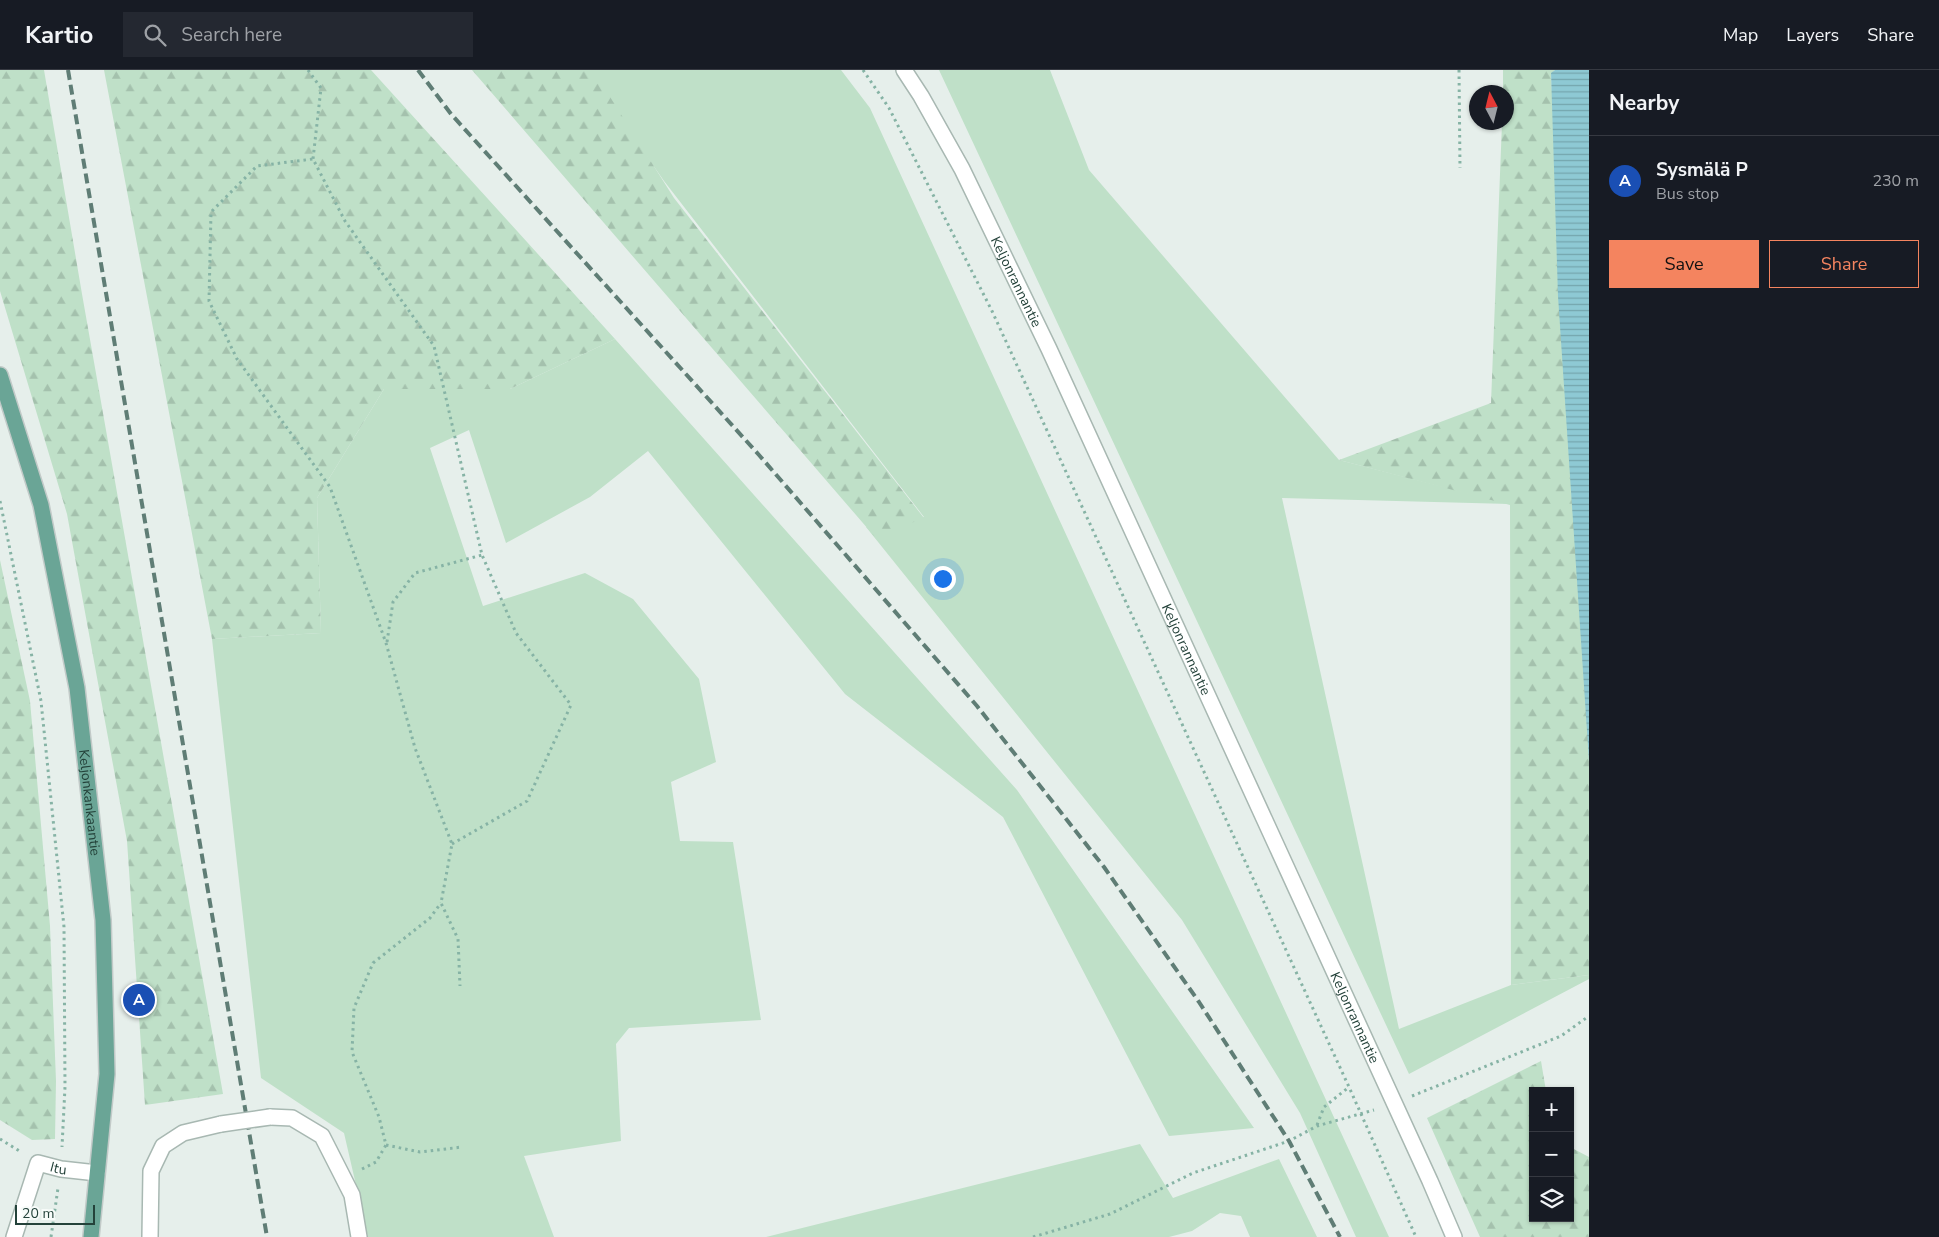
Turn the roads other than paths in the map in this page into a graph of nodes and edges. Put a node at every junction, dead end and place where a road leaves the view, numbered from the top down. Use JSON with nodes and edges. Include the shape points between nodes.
{"nodes":[{"id":1,"x":904,"y":70,"type":"edge"},
{"id":2,"x":0,"y":375,"type":"edge"},
{"id":3,"x":98,"y":1174,"type":"junction"},
{"id":4,"x":14,"y":1237,"type":"edge"},
{"id":5,"x":91,"y":1237,"type":"edge"},
{"id":6,"x":150,"y":1237,"type":"edge"},
{"id":7,"x":359,"y":1237,"type":"edge"},
{"id":8,"x":1454,"y":1237,"type":"edge"}],
"edges":[{"from":1,"to":8,"type":"street","name":"Keljonrannantie","via":[[962,169],[1049,349]]},
{"from":2,"to":3,"type":"main road","name":"Keljonkankaantie","via":[[41,505],[77,688],[103,920],[107,1074]]},
{"from":3,"to":4,"type":"street","name":"Itu","via":[[38,1163]]},
{"from":3,"to":5,"type":"main road","name":"Keljonkankaantie"},
{"from":6,"to":7,"type":"street","bridge":true,"via":[[151,1172],[164,1146],[184,1133],[270,1117],[292,1118],[322,1136],[352,1195]]}]}
